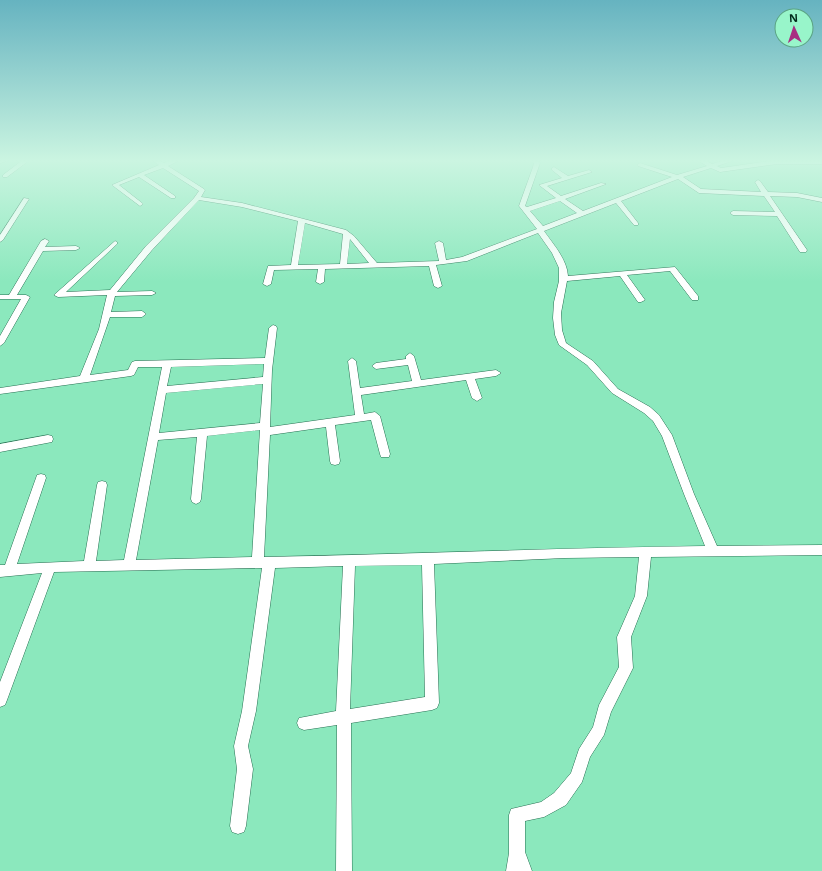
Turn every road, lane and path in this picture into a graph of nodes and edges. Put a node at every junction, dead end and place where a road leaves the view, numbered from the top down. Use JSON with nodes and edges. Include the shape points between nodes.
{"nodes":[{"id":1,"x":25,"y":201,"type":"edge"},
{"id":2,"x":136,"y":201,"type":"edge"},
{"id":3,"x":194,"y":201,"type":"edge"},
{"id":4,"x":217,"y":201,"type":"edge"},
{"id":5,"x":523,"y":201,"type":"edge"},
{"id":6,"x":552,"y":201,"type":"edge"},
{"id":7,"x":564,"y":201,"type":"edge"},
{"id":8,"x":618,"y":201,"type":"joint"},
{"id":9,"x":770,"y":201,"type":"edge"},
{"id":10,"x":140,"y":204,"type":"dead end"},
{"id":11,"x":525,"y":210,"type":"junction"},
{"id":12,"x":733,"y":213,"type":"dead end"},
{"id":13,"x":583,"y":214,"type":"junction"},
{"id":14,"x":779,"y":214,"type":"junction"},
{"id":15,"x":302,"y":220,"type":"junction"},
{"id":16,"x":636,"y":224,"type":"dead end"},
{"id":17,"x":4,"y":230,"type":"edge"},
{"id":18,"x":540,"y":230,"type":"junction"},
{"id":19,"x":347,"y":233,"type":"junction"},
{"id":20,"x":0,"y":240,"type":"edge"},
{"id":21,"x":45,"y":241,"type":"dead end"},
{"id":22,"x":115,"y":243,"type":"dead end"},
{"id":23,"x":439,"y":243,"type":"dead end"},
{"id":24,"x":76,"y":248,"type":"dead end"},
{"id":25,"x":40,"y":249,"type":"junction"},
{"id":26,"x":803,"y":250,"type":"dead end"},
{"id":27,"x":443,"y":262,"type":"junction"},
{"id":28,"x":432,"y":263,"type":"junction"},
{"id":29,"x":376,"y":264,"type":"junction"},
{"id":30,"x":322,"y":266,"type":"junction"},
{"id":31,"x":343,"y":266,"type":"junction"},
{"id":32,"x":294,"y":267,"type":"junction"},
{"id":33,"x":622,"y":274,"type":"junction"},
{"id":34,"x":564,"y":279,"type":"junction"},
{"id":35,"x":320,"y":282,"type":"dead end"},
{"id":36,"x":267,"y":284,"type":"dead end"},
{"id":37,"x":438,"y":286,"type":"dead end"},
{"id":38,"x":111,"y":293,"type":"junction"},
{"id":39,"x":152,"y":293,"type":"dead end"},
{"id":40,"x":0,"y":297,"type":"edge"},
{"id":41,"x":12,"y":297,"type":"junction"},
{"id":42,"x":695,"y":298,"type":"dead end"},
{"id":43,"x":641,"y":300,"type":"dead end"},
{"id":44,"x":142,"y":314,"type":"dead end"},
{"id":45,"x":106,"y":315,"type":"junction"},
{"id":46,"x":273,"y":328,"type":"dead end"},
{"id":47,"x":0,"y":343,"type":"edge"},
{"id":48,"x":269,"y":361,"type":"junction"},
{"id":49,"x":352,"y":361,"type":"dead end"},
{"id":50,"x":167,"y":364,"type":"junction"},
{"id":51,"x":376,"y":366,"type":"dead end"},
{"id":52,"x":496,"y":373,"type":"dead end"},
{"id":53,"x":469,"y":376,"type":"junction"},
{"id":54,"x":84,"y":379,"type":"junction"},
{"id":55,"x":268,"y":380,"type":"junction"},
{"id":56,"x":417,"y":383,"type":"junction"},
{"id":57,"x":162,"y":390,"type":"junction"},
{"id":58,"x":0,"y":391,"type":"edge"},
{"id":59,"x":356,"y":392,"type":"junction"},
{"id":60,"x":477,"y":398,"type":"dead end"},
{"id":61,"x":360,"y":419,"type":"junction"},
{"id":62,"x":330,"y":423,"type":"junction"},
{"id":63,"x":266,"y":429,"type":"junction"},
{"id":64,"x":202,"y":432,"type":"junction"},
{"id":65,"x":153,"y":437,"type":"junction"},
{"id":66,"x":48,"y":439,"type":"dead end"},
{"id":67,"x":0,"y":448,"type":"edge"},
{"id":68,"x":385,"y":454,"type":"dead end"},
{"id":69,"x":335,"y":461,"type":"dead end"},
{"id":70,"x":41,"y":478,"type":"dead end"},
{"id":71,"x":102,"y":485,"type":"dead end"},
{"id":72,"x":196,"y":499,"type":"dead end"},
{"id":73,"x":822,"y":550,"type":"edge"},
{"id":74,"x":714,"y":551,"type":"junction"},
{"id":75,"x":645,"y":553,"type":"junction"},
{"id":76,"x":428,"y":559,"type":"junction"},
{"id":77,"x":349,"y":561,"type":"junction"},
{"id":78,"x":264,"y":562,"type":"junction"},
{"id":79,"x":129,"y":565,"type":"junction"},
{"id":80,"x":89,"y":566,"type":"junction"},
{"id":81,"x":50,"y":567,"type":"junction"},
{"id":82,"x":4,"y":571,"type":"edge"},
{"id":83,"x":0,"y":700,"type":"edge"},
{"id":84,"x":343,"y":717,"type":"junction"},
{"id":85,"x":304,"y":723,"type":"dead end"},
{"id":86,"x":238,"y":826,"type":"dead end"},
{"id":87,"x":517,"y":852,"type":"junction"},
{"id":88,"x":344,"y":871,"type":"edge"},
{"id":89,"x":514,"y":871,"type":"edge"},
{"id":90,"x":524,"y":871,"type":"edge"}],
"edges":[{"from":1,"to":17,"type":"street"},
{"from":2,"to":10,"type":"street"},
{"from":3,"to":38,"type":"street"},
{"from":4,"to":15,"type":"street","via":[[242,204]]},
{"from":5,"to":11,"type":"street","via":[[522,207]]},
{"from":6,"to":11,"type":"street"},
{"from":7,"to":13,"type":"street"},
{"from":8,"to":13,"type":"street"},
{"from":8,"to":16,"type":"street"},
{"from":9,"to":14,"type":"street"},
{"from":11,"to":18,"type":"street"},
{"from":12,"to":14,"type":"street"},
{"from":13,"to":18,"type":"street"},
{"from":14,"to":26,"type":"street"},
{"from":15,"to":19,"type":"street"},
{"from":15,"to":32,"type":"street"},
{"from":17,"to":20,"type":"street"},
{"from":18,"to":27,"type":"street","via":[[464,259]]},
{"from":18,"to":34,"type":"street","via":[[560,261]]},
{"from":19,"to":29,"type":"street"},
{"from":19,"to":31,"type":"street"},
{"from":21,"to":25,"type":"street"},
{"from":22,"to":38,"type":"street","via":[[58,295]]},
{"from":23,"to":27,"type":"street"},
{"from":24,"to":25,"type":"street"},
{"from":25,"to":41,"type":"street"},
{"from":27,"to":28,"type":"street"},
{"from":28,"to":29,"type":"street"},
{"from":28,"to":37,"type":"street"},
{"from":29,"to":31,"type":"street"},
{"from":30,"to":31,"type":"street"},
{"from":30,"to":32,"type":"street"},
{"from":30,"to":35,"type":"street"},
{"from":32,"to":36,"type":"street","via":[[271,268]]},
{"from":33,"to":34,"type":"street"},
{"from":33,"to":42,"type":"street","via":[[672,269]]},
{"from":33,"to":43,"type":"street"},
{"from":34,"to":74,"type":"street","via":[[558,302],[560,341],[590,363],[615,391],[656,418],[667,434]]},
{"from":38,"to":39,"type":"street"},
{"from":38,"to":45,"type":"street"},
{"from":40,"to":41,"type":"street"},
{"from":41,"to":47,"type":"street","via":[[26,298]]},
{"from":44,"to":45,"type":"street"},
{"from":45,"to":54,"type":"street"},
{"from":46,"to":48,"type":"street"},
{"from":48,"to":50,"type":"street"},
{"from":48,"to":55,"type":"street"},
{"from":49,"to":59,"type":"street"},
{"from":50,"to":54,"type":"street","via":[[135,364],[131,373]]},
{"from":50,"to":57,"type":"street"},
{"from":51,"to":56,"type":"street","via":[[411,359]]},
{"from":52,"to":53,"type":"street"},
{"from":53,"to":56,"type":"street"},
{"from":53,"to":60,"type":"street"},
{"from":54,"to":58,"type":"street"},
{"from":55,"to":57,"type":"street"},
{"from":55,"to":63,"type":"street"},
{"from":56,"to":59,"type":"street"},
{"from":57,"to":65,"type":"street"},
{"from":59,"to":61,"type":"street"},
{"from":61,"to":62,"type":"street"},
{"from":61,"to":68,"type":"street","via":[[375,416]]},
{"from":62,"to":63,"type":"street"},
{"from":62,"to":69,"type":"street"},
{"from":63,"to":64,"type":"street"},
{"from":63,"to":78,"type":"street"},
{"from":64,"to":65,"type":"street"},
{"from":64,"to":72,"type":"street"},
{"from":65,"to":79,"type":"street"},
{"from":66,"to":67,"type":"street"},
{"from":70,"to":82,"type":"street"},
{"from":71,"to":80,"type":"street"},
{"from":73,"to":74,"type":"street"},
{"from":74,"to":75,"type":"street"},
{"from":75,"to":76,"type":"street","via":[[565,553]]},
{"from":75,"to":87,"type":"street","via":[[641,596],[624,637],[626,668],[604,710],[599,730],[584,754],[577,777],[560,799],[544,809],[517,815]]},
{"from":76,"to":77,"type":"street"},
{"from":76,"to":84,"type":"street","via":[[432,703]]},
{"from":77,"to":78,"type":"street"},
{"from":77,"to":84,"type":"street"},
{"from":78,"to":79,"type":"street"},
{"from":78,"to":86,"type":"street","via":[[266,578],[249,711],[241,746],[245,769]]},
{"from":79,"to":80,"type":"street"},
{"from":80,"to":81,"type":"street"},
{"from":81,"to":82,"type":"street"},
{"from":81,"to":83,"type":"street"},
{"from":84,"to":85,"type":"street"},
{"from":84,"to":88,"type":"street"},
{"from":87,"to":89,"type":"street"},
{"from":87,"to":90,"type":"street"}]}
